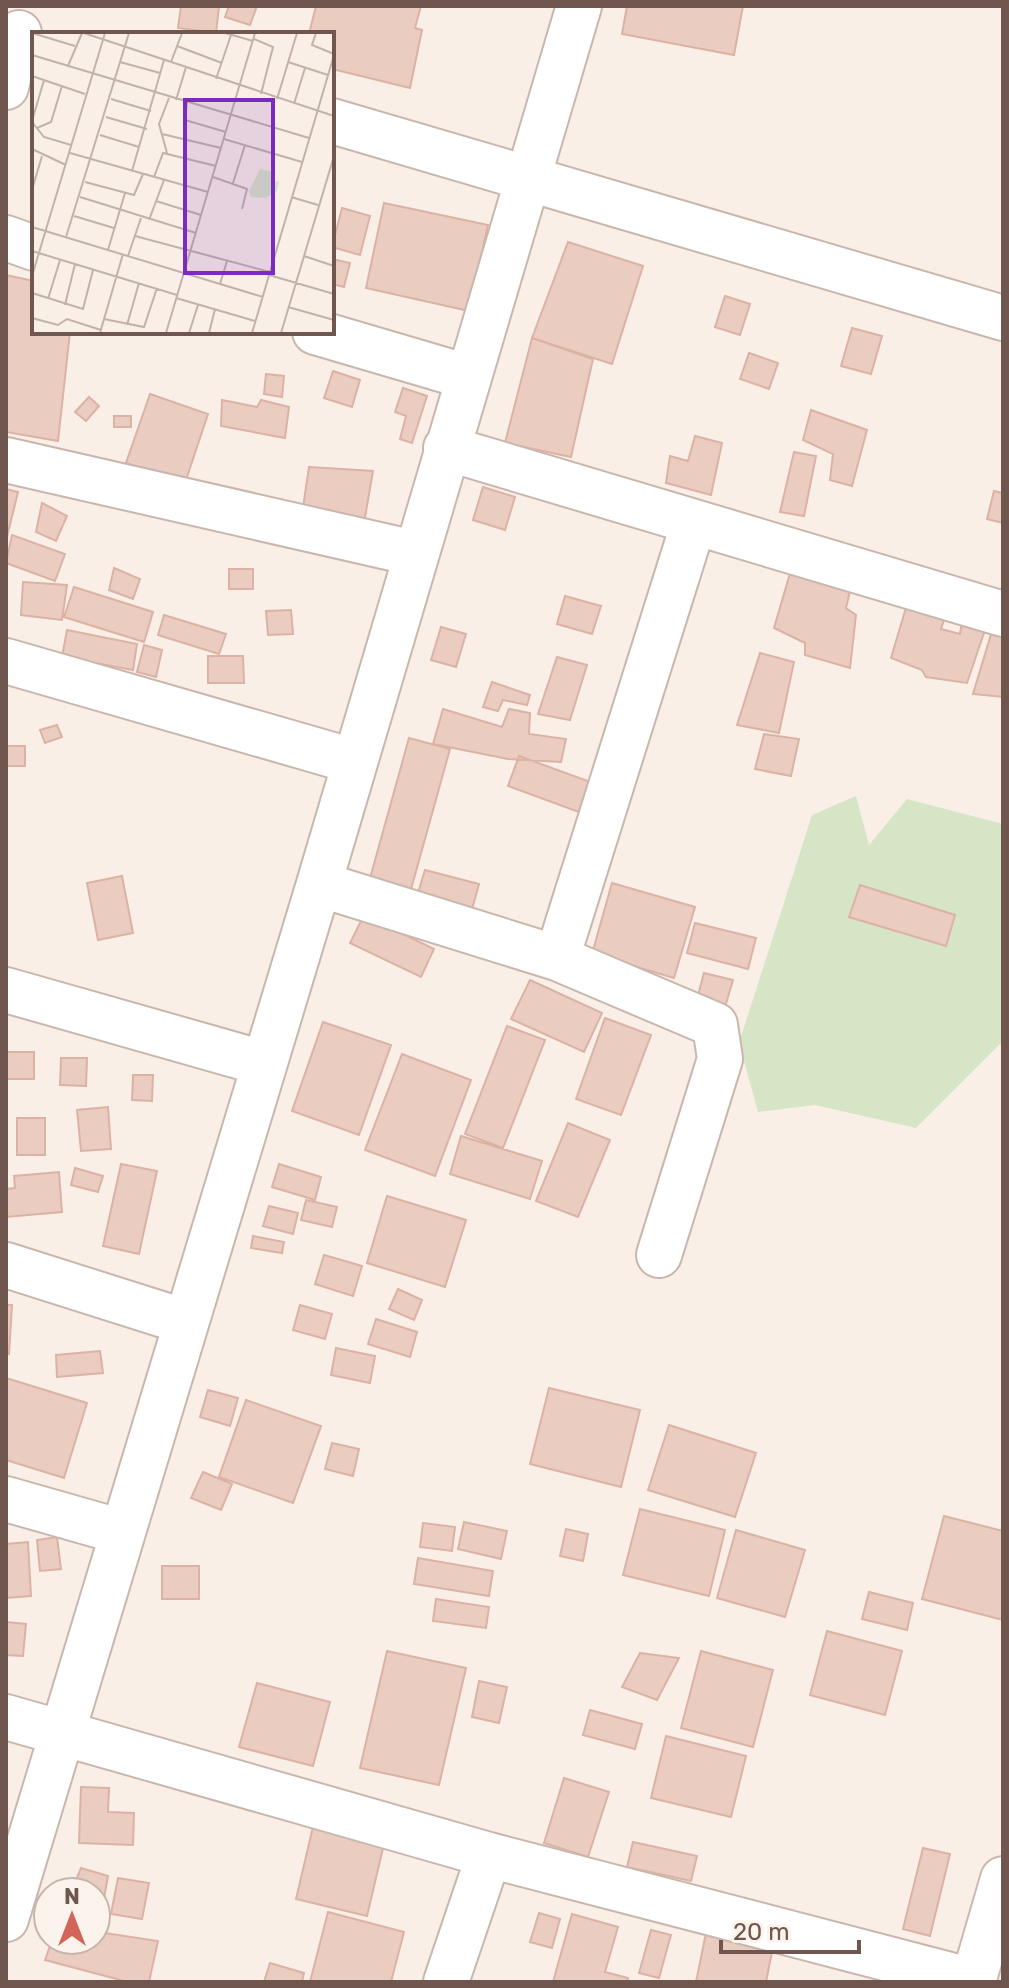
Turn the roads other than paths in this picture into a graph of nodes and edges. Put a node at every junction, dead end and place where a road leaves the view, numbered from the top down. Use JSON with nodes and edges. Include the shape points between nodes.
{"nodes":[{"id":1,"x":579,"y":6,"type":"edge"},
{"id":2,"x":20,"y":33,"type":"edge"},
{"id":3,"x":6,"y":87,"type":"edge"},
{"id":4,"x":334,"y":122,"type":"edge"},
{"id":5,"x":527,"y":176,"type":"junction"},
{"id":6,"x":6,"y":238,"type":"edge"},
{"id":7,"x":32,"y":247,"type":"edge"},
{"id":8,"x":1003,"y":318,"type":"edge"},
{"id":9,"x":322,"y":334,"type":"edge"},
{"id":10,"x":468,"y":377,"type":"junction"},
{"id":11,"x":446,"y":448,"type":"junction"},
{"id":12,"x":6,"y":460,"type":"edge"},
{"id":13,"x":694,"y":522,"type":"junction"},
{"id":14,"x":414,"y":553,"type":"junction"},
{"id":15,"x":1003,"y":614,"type":"edge"},
{"id":16,"x":6,"y":661,"type":"edge"},
{"id":17,"x":353,"y":761,"type":"junction"},
{"id":18,"x":319,"y":884,"type":"junction"},
{"id":19,"x":557,"y":958,"type":"junction"},
{"id":20,"x":6,"y":990,"type":"edge"},
{"id":21,"x":263,"y":1063,"type":"junction"},
{"id":22,"x":659,"y":1255,"type":"dead end"},
{"id":23,"x":6,"y":1265,"type":"edge"},
{"id":24,"x":186,"y":1322,"type":"junction"},
{"id":25,"x":6,"y":1499,"type":"edge"},
{"id":26,"x":122,"y":1532,"type":"junction"},
{"id":27,"x":6,"y":1717,"type":"edge"},
{"id":28,"x":62,"y":1733,"type":"junction"},
{"id":29,"x":489,"y":1855,"type":"junction"},
{"id":30,"x":1003,"y":1879,"type":"edge"},
{"id":31,"x":6,"y":1919,"type":"edge"},
{"id":32,"x":446,"y":1982,"type":"edge"},
{"id":33,"x":973,"y":1982,"type":"edge"}],
"edges":[{"from":1,"to":5,"type":"street"},
{"from":2,"to":3,"type":"street"},
{"from":4,"to":5,"type":"street"},
{"from":5,"to":8,"type":"street"},
{"from":5,"to":10,"type":"street"},
{"from":6,"to":7,"type":"street"},
{"from":9,"to":10,"type":"street"},
{"from":10,"to":11,"type":"street"},
{"from":11,"to":13,"type":"street"},
{"from":11,"to":14,"type":"street"},
{"from":12,"to":14,"type":"street"},
{"from":13,"to":15,"type":"street"},
{"from":13,"to":19,"type":"street"},
{"from":14,"to":17,"type":"street"},
{"from":16,"to":17,"type":"street"},
{"from":17,"to":18,"type":"street"},
{"from":18,"to":19,"type":"street"},
{"from":18,"to":21,"type":"street"},
{"from":19,"to":22,"type":"street","via":[[715,1025],[720,1059]]},
{"from":20,"to":21,"type":"street"},
{"from":21,"to":24,"type":"street"},
{"from":23,"to":24,"type":"street"},
{"from":24,"to":26,"type":"street"},
{"from":25,"to":26,"type":"street"},
{"from":26,"to":28,"type":"street"},
{"from":27,"to":28,"type":"street"},
{"from":28,"to":29,"type":"street"},
{"from":28,"to":31,"type":"street"},
{"from":29,"to":32,"type":"street"},
{"from":29,"to":33,"type":"street"},
{"from":30,"to":33,"type":"street"}]}
